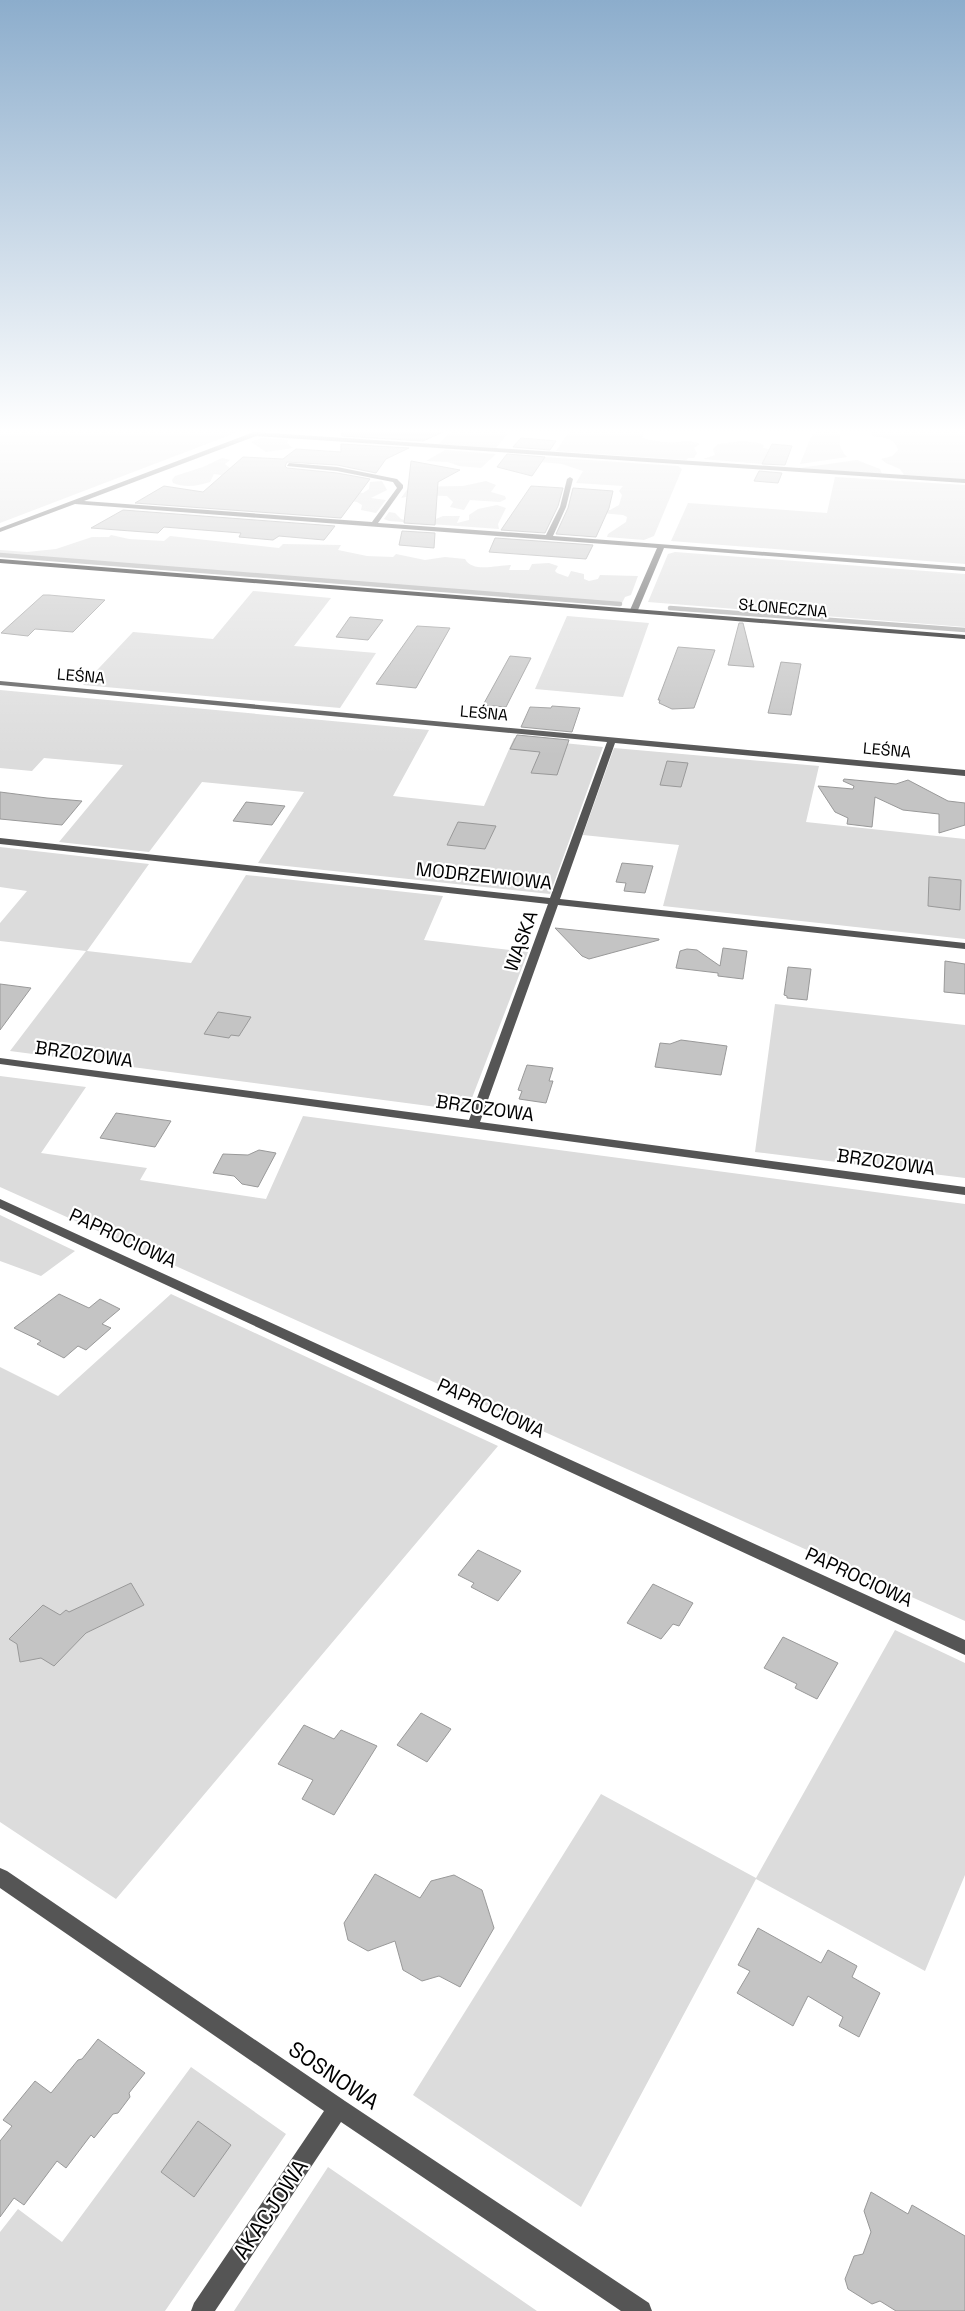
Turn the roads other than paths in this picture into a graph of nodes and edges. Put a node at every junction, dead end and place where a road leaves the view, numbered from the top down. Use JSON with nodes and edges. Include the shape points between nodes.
{"nodes":[{"id":1,"x":585,"y":540,"type":"edge"},
{"id":2,"x":662,"y":546,"type":"junction"},
{"id":3,"x":0,"y":561,"type":"edge"},
{"id":4,"x":965,"y":569,"type":"edge"},
{"id":5,"x":634,"y":610,"type":"junction"},
{"id":6,"x":965,"y":637,"type":"edge"},
{"id":7,"x":0,"y":683,"type":"edge"},
{"id":8,"x":612,"y":740,"type":"junction"},
{"id":9,"x":965,"y":772,"type":"edge"},
{"id":10,"x":0,"y":841,"type":"edge"},
{"id":11,"x":554,"y":901,"type":"junction"},
{"id":12,"x":965,"y":946,"type":"edge"},
{"id":13,"x":0,"y":1061,"type":"edge"},
{"id":14,"x":473,"y":1125,"type":"junction"},
{"id":15,"x":965,"y":1191,"type":"edge"},
{"id":16,"x":0,"y":1203,"type":"edge"},
{"id":17,"x":965,"y":1648,"type":"edge"},
{"id":18,"x":0,"y":1877,"type":"edge"},
{"id":19,"x":338,"y":2108,"type":"junction"},
{"id":20,"x":202,"y":2311,"type":"edge"},
{"id":21,"x":641,"y":2311,"type":"edge"}],
"edges":[{"from":1,"to":2,"type":"street"},
{"from":2,"to":4,"type":"street"},
{"from":2,"to":5,"type":"street"},
{"from":3,"to":5,"type":"main road","name":"SŁONECZNA"},
{"from":5,"to":6,"type":"main road","name":"SŁONECZNA"},
{"from":7,"to":8,"type":"street","name":"LEŚNA"},
{"from":8,"to":9,"type":"street","name":"LEŚNA"},
{"from":8,"to":11,"type":"street","name":"WĄSKA"},
{"from":10,"to":11,"type":"street","name":"MODRZEWIOWA"},
{"from":11,"to":12,"type":"street","name":"MODRZEWIOWA"},
{"from":11,"to":14,"type":"street","name":"WĄSKA"},
{"from":13,"to":14,"type":"street","name":"BRZOZOWA"},
{"from":14,"to":15,"type":"street","name":"BRZOZOWA"},
{"from":16,"to":17,"type":"street","name":"PAPROCIOWA"},
{"from":18,"to":19,"type":"street","name":"SOSNOWA"},
{"from":19,"to":20,"type":"street","name":"AKACJOWA"},
{"from":19,"to":21,"type":"street","name":"SOSNOWA"}]}
